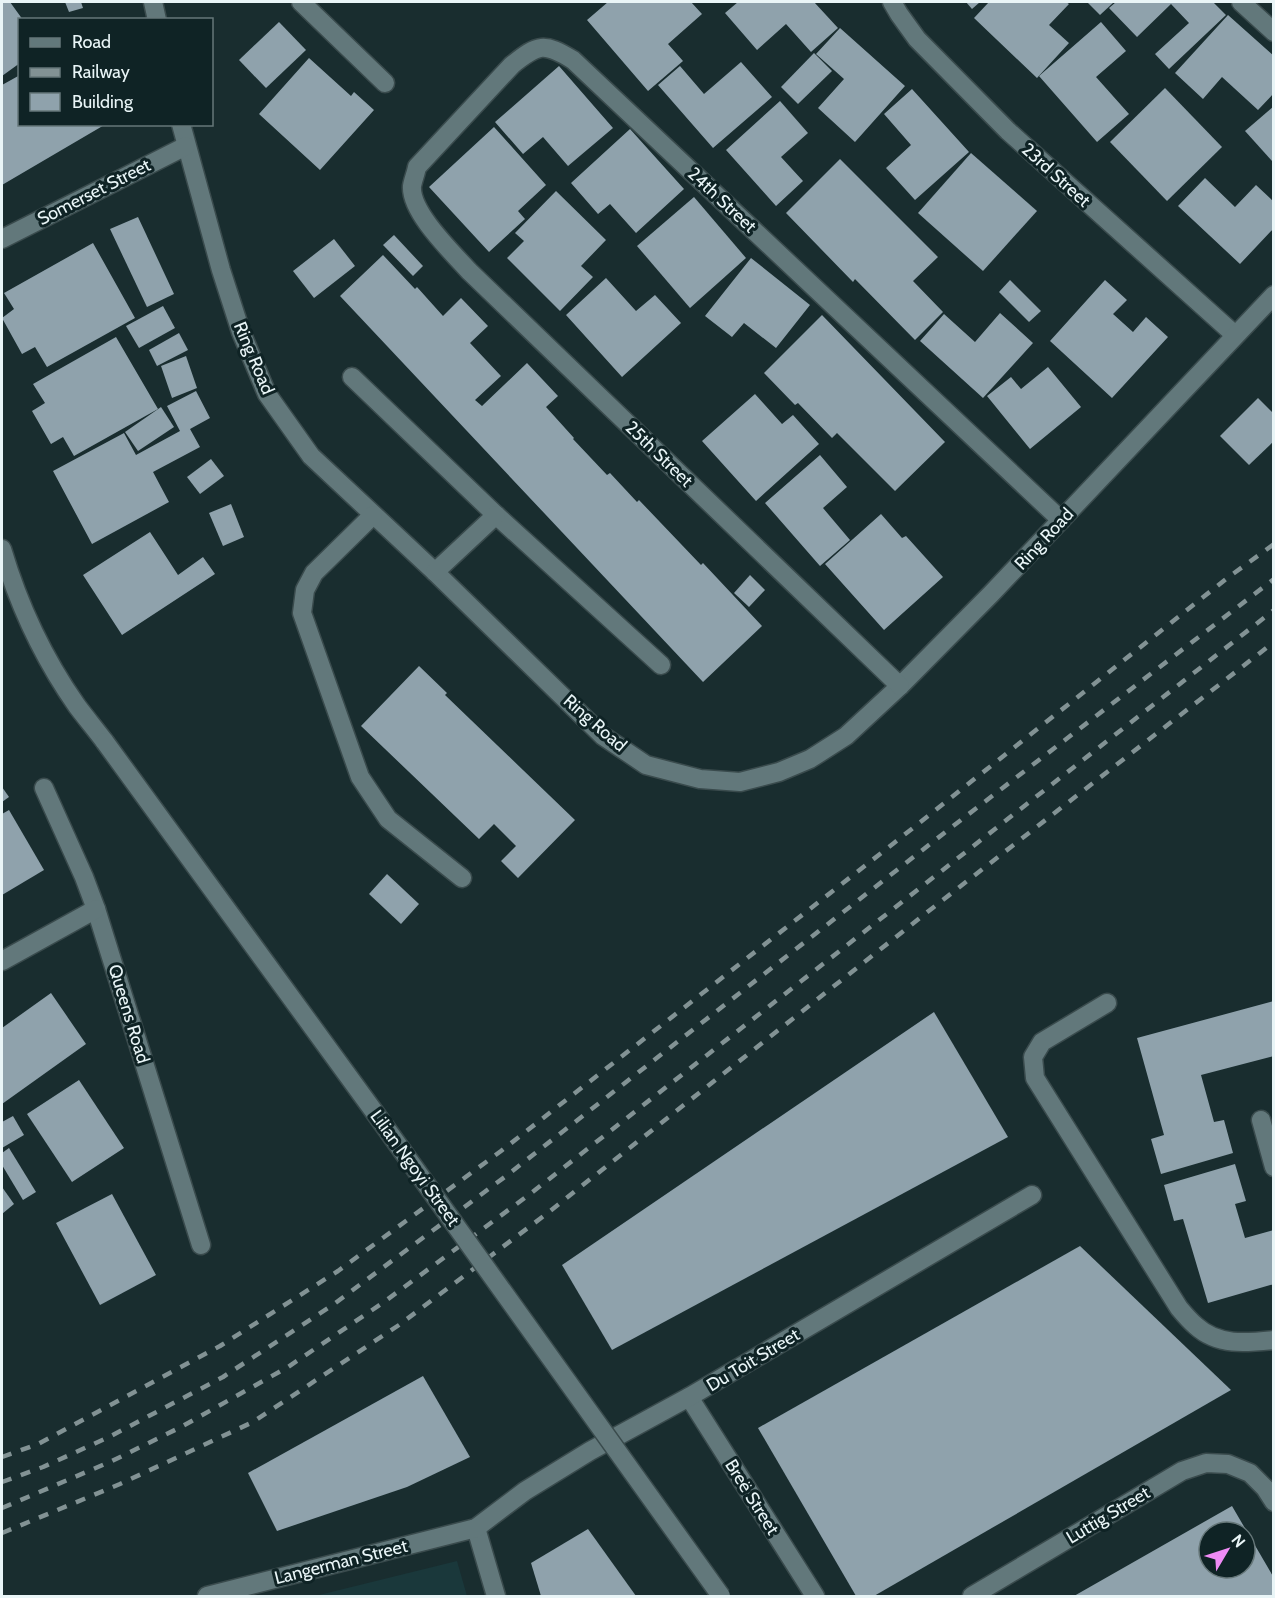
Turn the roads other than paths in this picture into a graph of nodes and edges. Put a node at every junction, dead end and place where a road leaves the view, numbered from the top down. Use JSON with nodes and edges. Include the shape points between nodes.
{"nodes":[{"id":1,"x":301,"y":2,"type":"edge"},
{"id":2,"x":892,"y":2,"type":"edge"},
{"id":3,"x":1241,"y":2,"type":"edge"},
{"id":4,"x":1274,"y":32,"type":"edge"},
{"id":5,"x":385,"y":83,"type":"dead end"},
{"id":6,"x":181,"y":126,"type":"edge"},
{"id":7,"x":186,"y":146,"type":"junction"},
{"id":8,"x":423,"y":218,"type":"joint"},
{"id":9,"x":2,"y":239,"type":"edge"},
{"id":10,"x":1274,"y":295,"type":"edge"},
{"id":11,"x":1235,"y":335,"type":"junction"},
{"id":12,"x":352,"y":377,"type":"dead end"},
{"id":13,"x":373,"y":515,"type":"junction"},
{"id":14,"x":496,"y":515,"type":"junction"},
{"id":15,"x":1061,"y":520,"type":"junction"},
{"id":16,"x":2,"y":549,"type":"edge"},
{"id":17,"x":435,"y":572,"type":"junction"},
{"id":18,"x":661,"y":665,"type":"dead end"},
{"id":19,"x":900,"y":686,"type":"junction"},
{"id":20,"x":44,"y":788,"type":"dead end"},
{"id":21,"x":462,"y":878,"type":"dead end"},
{"id":22,"x":96,"y":909,"type":"junction"},
{"id":23,"x":2,"y":961,"type":"edge"},
{"id":24,"x":1107,"y":1004,"type":"dead end"},
{"id":25,"x":1261,"y":1120,"type":"dead end"},
{"id":26,"x":1274,"y":1167,"type":"edge"},
{"id":27,"x":1032,"y":1195,"type":"dead end"},
{"id":28,"x":201,"y":1245,"type":"dead end"},
{"id":29,"x":1274,"y":1340,"type":"edge"},
{"id":30,"x":689,"y":1397,"type":"junction"},
{"id":31,"x":1274,"y":1502,"type":"edge"},
{"id":32,"x":476,"y":1528,"type":"junction"},
{"id":33,"x":207,"y":1596,"type":"edge"},
{"id":34,"x":496,"y":1596,"type":"edge"},
{"id":35,"x":721,"y":1596,"type":"edge"},
{"id":36,"x":815,"y":1596,"type":"edge"},
{"id":37,"x":972,"y":1596,"type":"edge"}],
"edges":[{"from":1,"to":5,"type":"street"},
{"from":2,"to":11,"type":"street","name":"23rd Street","via":[[917,39],[1008,131]]},
{"from":3,"to":4,"type":"street"},
{"from":6,"to":7,"type":"street","name":"Ring Road"},
{"from":7,"to":9,"type":"street","name":"Somerset Street"},
{"from":7,"to":13,"type":"street","name":"Ring Road","via":[[241,332],[267,394],[311,456]]},
{"from":8,"to":15,"type":"street","name":"24th Street","via":[[412,186],[417,167],[530,50],[540,47],[561,52]]},
{"from":8,"to":19,"type":"street","name":"25th Street","via":[[469,271]]},
{"from":10,"to":11,"type":"street","name":"Ring Road"},
{"from":11,"to":15,"type":"street","name":"Ring Road"},
{"from":12,"to":14,"type":"street"},
{"from":13,"to":17,"type":"street","name":"Ring Road"},
{"from":13,"to":21,"type":"street","via":[[314,573],[302,613],[360,777],[388,819]]},
{"from":14,"to":17,"type":"street"},
{"from":14,"to":18,"type":"street"},
{"from":15,"to":19,"type":"street","name":"Ring Road"},
{"from":16,"to":35,"type":"street","name":"Lilian Ngoyi Street","bridge":true,"via":[[29,620],[76,705],[378,1117]]},
{"from":17,"to":19,"type":"street","name":"Ring Road","via":[[603,736],[646,765],[699,779],[740,782],[810,759],[846,736]]},
{"from":20,"to":22,"type":"street","name":"Queens Road"},
{"from":22,"to":23,"type":"street"},
{"from":22,"to":28,"type":"street","name":"Queens Road"},
{"from":24,"to":29,"type":"street","via":[[1042,1042],[1033,1057],[1035,1078],[1179,1308],[1197,1328],[1218,1340]]},
{"from":25,"to":26,"type":"street"},
{"from":27,"to":30,"type":"street","name":"Du Toit Street"},
{"from":30,"to":32,"type":"street","name":"Du Toit Street","via":[[581,1456]]},
{"from":30,"to":36,"type":"street","name":"Breë Street"},
{"from":31,"to":37,"type":"street","name":"Luttig Street","via":[[1250,1473],[1228,1464],[1206,1463],[1182,1471]]},
{"from":32,"to":33,"type":"street","name":"Langerman Street"},
{"from":32,"to":34,"type":"street"}]}
